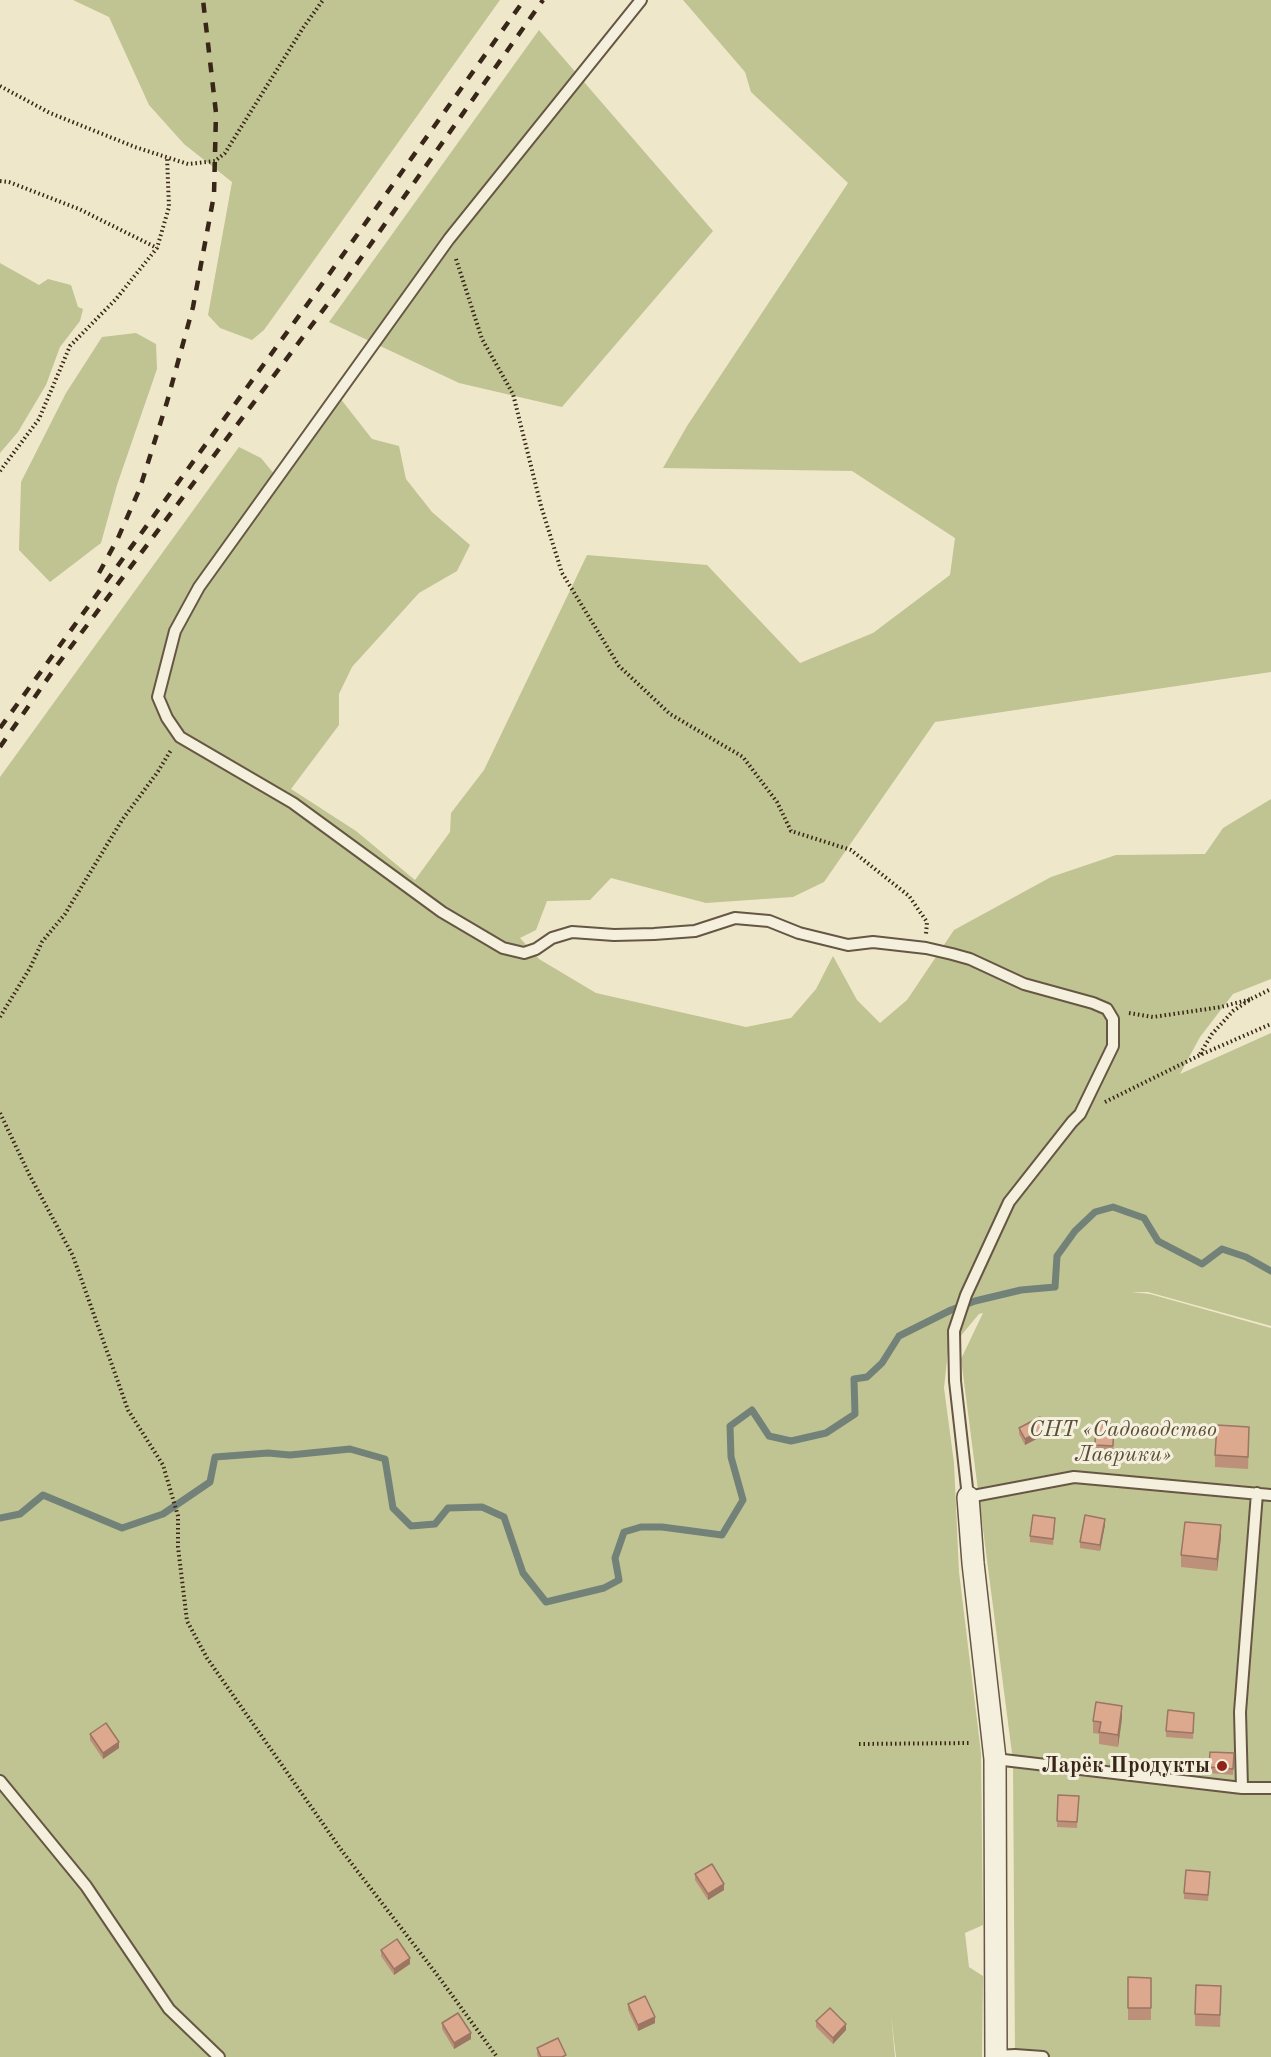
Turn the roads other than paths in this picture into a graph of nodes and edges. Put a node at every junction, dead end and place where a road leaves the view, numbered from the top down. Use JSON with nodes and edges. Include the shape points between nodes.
{"nodes":[{"id":1,"x":641,"y":0,"type":"edge"},
{"id":2,"x":1257,"y":1493,"type":"junction"},
{"id":3,"x":1271,"y":1495,"type":"edge"},
{"id":4,"x":968,"y":1497,"type":"junction"},
{"id":5,"x":994,"y":1751,"type":"junction"},
{"id":6,"x":0,"y":1782,"type":"edge"},
{"id":7,"x":1242,"y":1788,"type":"junction"},
{"id":8,"x":1271,"y":1788,"type":"edge"},
{"id":9,"x":219,"y":2057,"type":"edge"},
{"id":10,"x":996,"y":2057,"type":"edge"},
{"id":11,"x":1043,"y":2057,"type":"edge"}],
"edges":[{"from":1,"to":4,"type":"lane","via":[[449,239],[199,587],[175,631],[158,697],[180,737],[293,803],[442,912],[503,948],[524,953],[572,932],[614,935],[695,931],[735,918],[769,921],[848,945],[873,942],[926,948],[970,959],[1024,984],[1107,1009],[1113,1019],[1113,1046],[1080,1114],[1009,1202],[954,1331],[955,1382]]},
{"from":2,"to":3,"type":"lane"},
{"from":2,"to":4,"type":"lane","via":[[1074,1477]]},
{"from":2,"to":7,"type":"lane","via":[[1240,1712]]},
{"from":4,"to":5,"type":"street"},
{"from":5,"to":7,"type":"lane"},
{"from":5,"to":10,"type":"street"},
{"from":6,"to":9,"type":"lane","via":[[86,1886],[169,2009]]},
{"from":7,"to":8,"type":"lane"},
{"from":10,"to":11,"type":"lane"}]}
